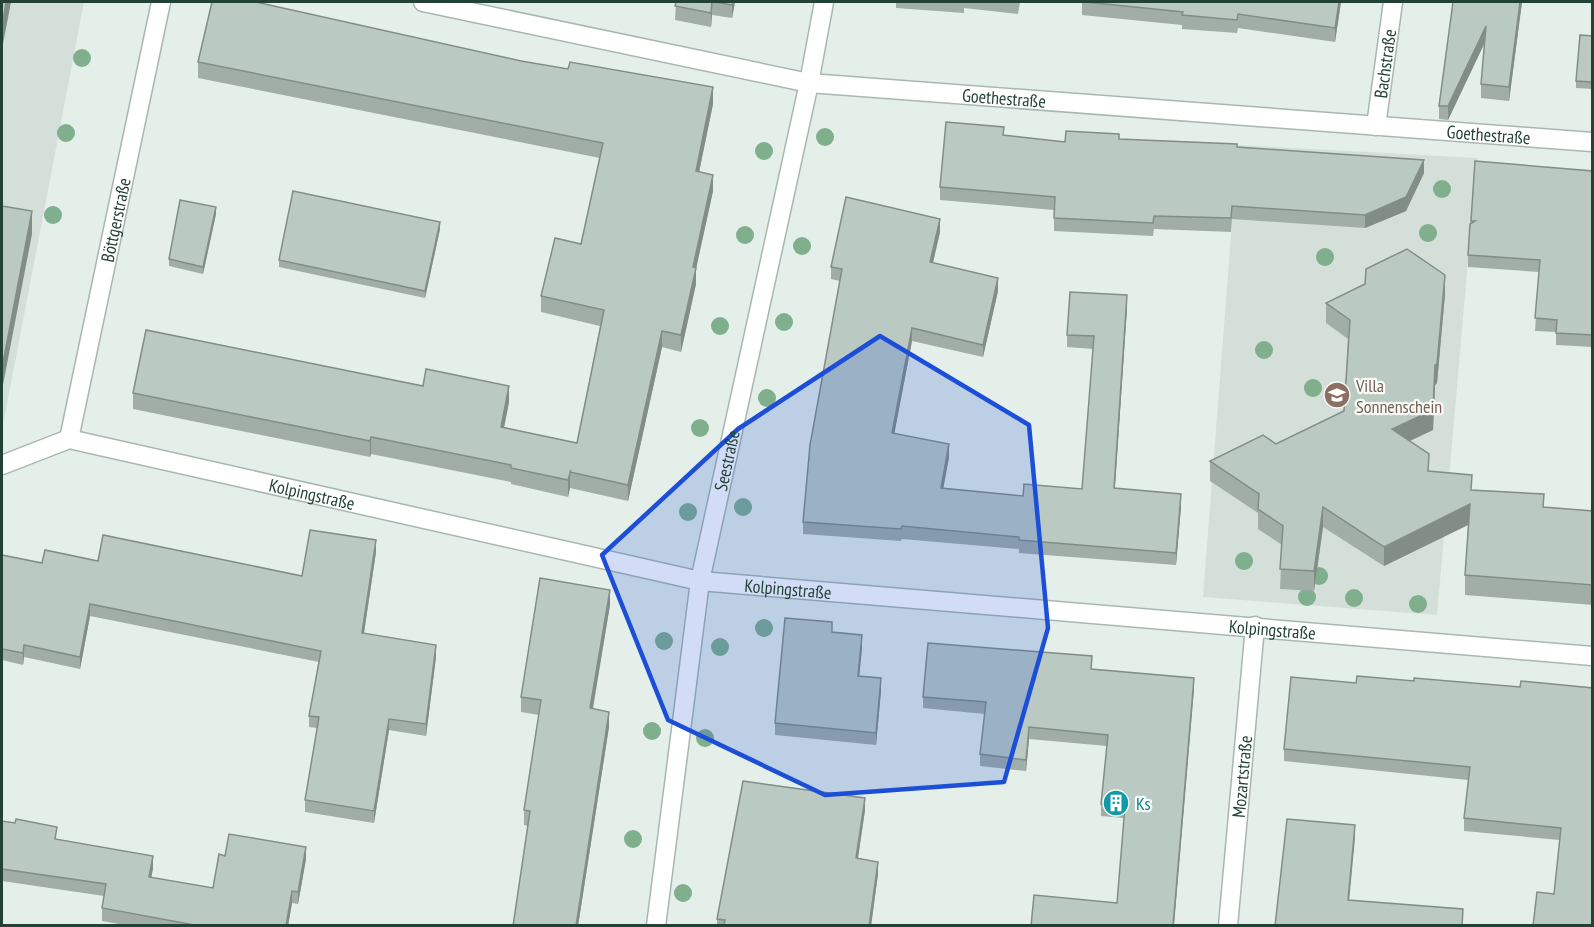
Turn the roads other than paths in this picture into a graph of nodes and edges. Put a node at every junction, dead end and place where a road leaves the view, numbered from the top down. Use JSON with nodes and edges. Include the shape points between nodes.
{"nodes":[{"id":1,"x":161,"y":2,"type":"edge"},
{"id":2,"x":423,"y":2,"type":"edge"},
{"id":3,"x":824,"y":2,"type":"edge"},
{"id":4,"x":1393,"y":2,"type":"edge"},
{"id":5,"x":809,"y":83,"type":"junction"},
{"id":6,"x":1377,"y":126,"type":"junction"},
{"id":7,"x":1593,"y":142,"type":"edge"},
{"id":8,"x":69,"y":439,"type":"junction"},
{"id":9,"x":2,"y":465,"type":"edge"},
{"id":10,"x":700,"y":582,"type":"junction"},
{"id":11,"x":1255,"y":626,"type":"junction"},
{"id":12,"x":1593,"y":656,"type":"edge"},
{"id":13,"x":656,"y":926,"type":"edge"},
{"id":14,"x":1228,"y":926,"type":"edge"}],
"edges":[{"from":1,"to":8,"type":"street","name":"Böttgerstraße"},
{"from":2,"to":5,"type":"street","name":"Goethestraße"},
{"from":3,"to":5,"type":"street","name":"Seestraße"},
{"from":4,"to":6,"type":"street","name":"Bachstraße"},
{"from":5,"to":6,"type":"street","name":"Goethestraße"},
{"from":5,"to":10,"type":"street","name":"Seestraße"},
{"from":6,"to":7,"type":"street","name":"Goethestraße"},
{"from":8,"to":9,"type":"street"},
{"from":8,"to":10,"type":"street","name":"Kolpingstraße"},
{"from":10,"to":11,"type":"street","name":"Kolpingstraße"},
{"from":10,"to":13,"type":"street","name":"Seestraße"},
{"from":11,"to":12,"type":"street","name":"Kolpingstraße"},
{"from":11,"to":14,"type":"street","name":"Mozartstraße"}]}
